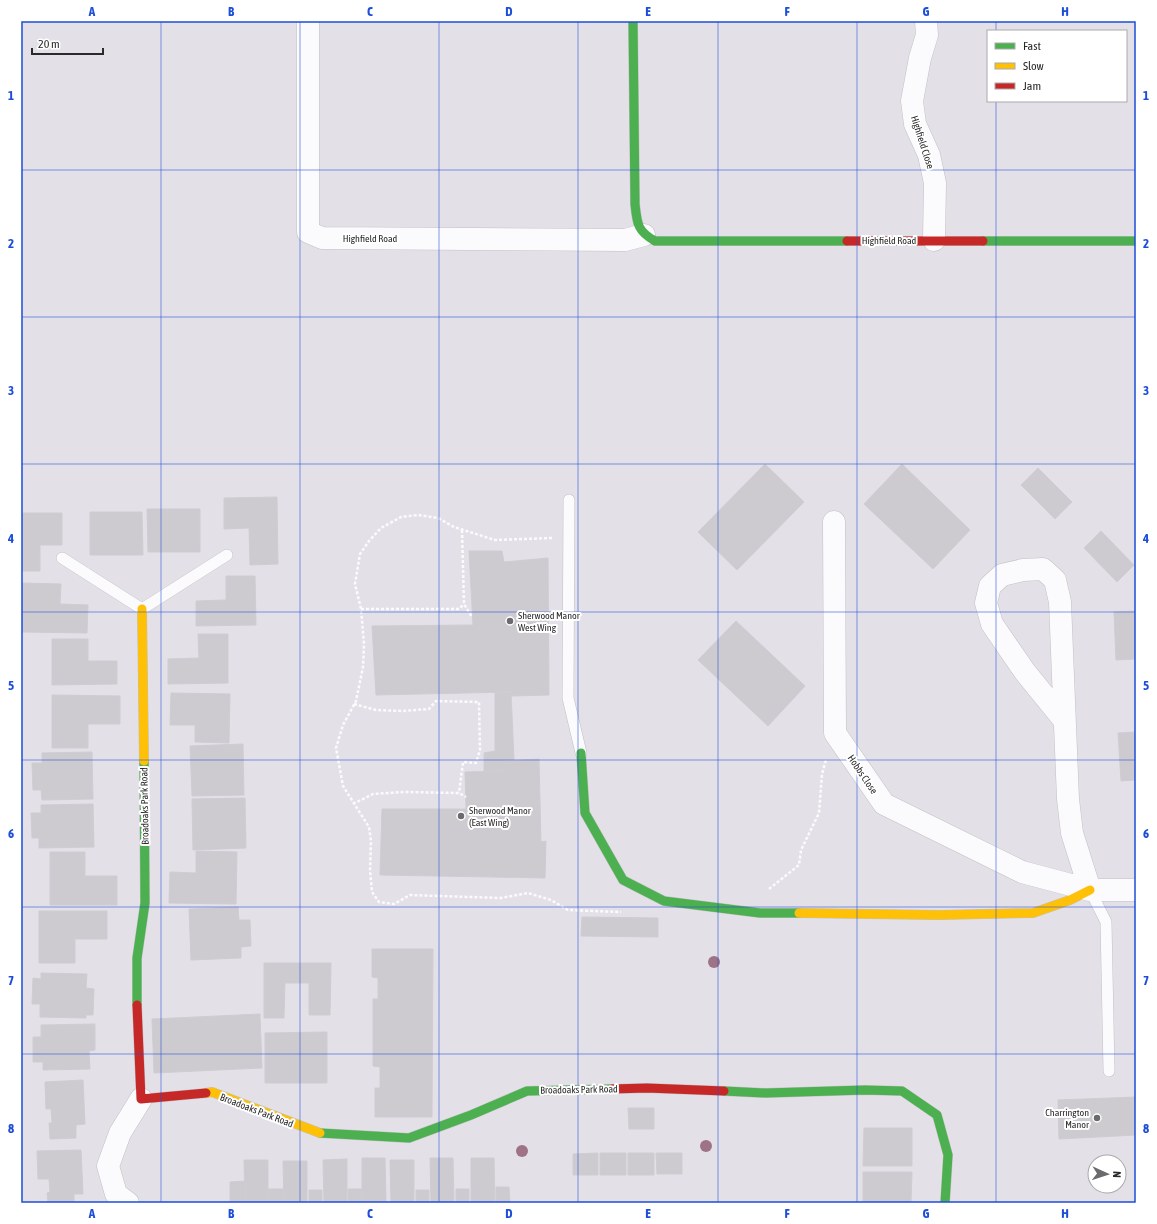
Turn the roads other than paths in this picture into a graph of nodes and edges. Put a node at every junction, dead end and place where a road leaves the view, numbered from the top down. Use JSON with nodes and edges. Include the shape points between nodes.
{"nodes":[{"id":1,"x":308,"y":21,"type":"edge"},
{"id":2,"x":633,"y":21,"type":"edge"},
{"id":3,"x":926,"y":21,"type":"edge"},
{"id":4,"x":644,"y":235,"type":"junction"},
{"id":5,"x":934,"y":240,"type":"junction"},
{"id":6,"x":1136,"y":242,"type":"edge"},
{"id":7,"x":569,"y":500,"type":"dead end"},
{"id":8,"x":834,"y":522,"type":"dead end"},
{"id":9,"x":227,"y":555,"type":"dead end"},
{"id":10,"x":62,"y":558,"type":"dead end"},
{"id":11,"x":142,"y":609,"type":"junction"},
{"id":12,"x":1064,"y":720,"type":"junction"},
{"id":13,"x":581,"y":753,"type":"joint"},
{"id":14,"x":1090,"y":890,"type":"junction"},
{"id":15,"x":1136,"y":890,"type":"edge"},
{"id":16,"x":1109,"y":1071,"type":"dead end"},
{"id":17,"x":141,"y":1099,"type":"junction"},
{"id":18,"x":128,"y":1203,"type":"edge"},
{"id":19,"x":945,"y":1203,"type":"edge"}],
"edges":[{"from":1,"to":4,"type":"street","name":"Highfield Road","via":[[308,232],[322,238],[625,240]]},
{"from":2,"to":4,"type":"street","via":[[635,204],[638,226]]},
{"from":3,"to":5,"type":"street","name":"Highfield Close","via":[[927,35],[912,101],[915,124],[929,155],[935,183]]},
{"from":4,"to":5,"type":"street","name":"Highfield Road","via":[[655,241]]},
{"from":5,"to":6,"type":"street","name":"Highfield Road"},
{"from":7,"to":13,"type":"lane","via":[[568,698]]},
{"from":8,"to":14,"type":"street","name":"Hobbs Close","via":[[835,733],[884,804],[1022,872]]},
{"from":9,"to":11,"type":"lane"},
{"from":10,"to":11,"type":"lane"},
{"from":11,"to":17,"type":"street","name":"Broadoaks Park Road","via":[[145,904],[137,958]]},
{"from":12,"to":12,"type":"street","via":[[1025,672],[992,624],[986,603],[990,586],[1002,575],[1043,569],[1056,580],[1060,602]]},
{"from":12,"to":14,"type":"street","via":[[1072,834]]},
{"from":13,"to":14,"type":"street","via":[[585,813],[623,880],[664,901],[760,913],[1033,914]]},
{"from":14,"to":15,"type":"street","name":"Hobbs Close"},
{"from":14,"to":16,"type":"lane","via":[[1106,922]]},
{"from":17,"to":18,"type":"street","via":[[120,1133],[108,1166],[116,1194]]},
{"from":17,"to":19,"type":"street","name":"Broadoaks Park Road","via":[[212,1092],[317,1133],[409,1138],[527,1091],[647,1088],[766,1093],[865,1090],[902,1092],[937,1115],[948,1155]]}]}
